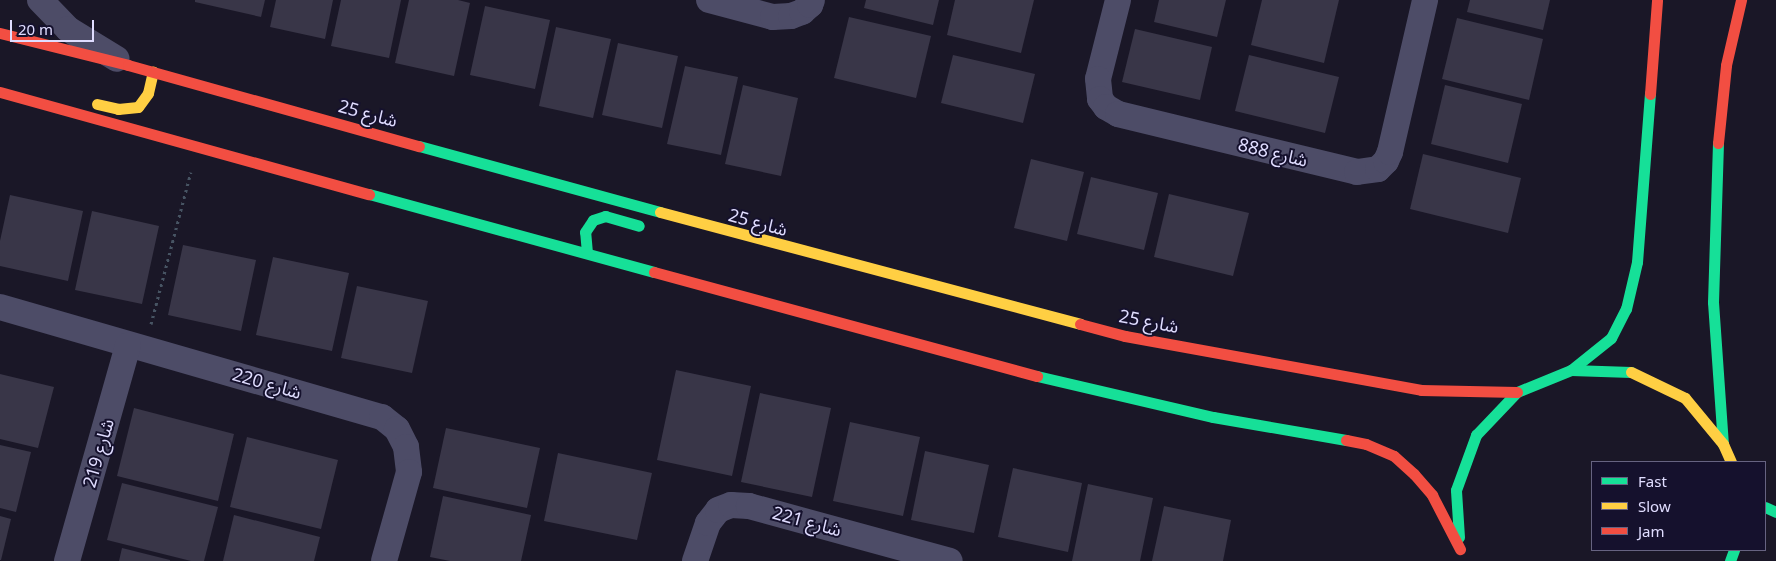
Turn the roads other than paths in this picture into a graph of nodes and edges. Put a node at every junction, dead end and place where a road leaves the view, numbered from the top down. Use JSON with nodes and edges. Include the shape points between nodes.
{"nodes":[{"id":1,"x":40,"y":0,"type":"edge"},
{"id":2,"x":709,"y":0,"type":"edge"},
{"id":3,"x":812,"y":0,"type":"edge"},
{"id":4,"x":1118,"y":0,"type":"edge"},
{"id":5,"x":1425,"y":0,"type":"edge"},
{"id":6,"x":1657,"y":0,"type":"edge"},
{"id":7,"x":1741,"y":0,"type":"edge"},
{"id":8,"x":0,"y":33,"type":"edge"},
{"id":9,"x":128,"y":65,"type":"junction"},
{"id":10,"x":153,"y":72,"type":"junction"},
{"id":11,"x":0,"y":84,"type":"edge"},
{"id":12,"x":38,"y":90,"type":"dead end"},
{"id":13,"x":0,"y":92,"type":"edge"},
{"id":14,"x":84,"y":101,"type":"dead end"},
{"id":15,"x":653,"y":230,"type":"dead end"},
{"id":16,"x":588,"y":253,"type":"junction"},
{"id":17,"x":901,"y":277,"type":"junction"},
{"id":18,"x":877,"y":283,"type":"dead end"},
{"id":19,"x":0,"y":307,"type":"edge"},
{"id":20,"x":136,"y":347,"type":"junction"},
{"id":21,"x":1571,"y":370,"type":"junction"},
{"id":22,"x":1517,"y":392,"type":"junction"},
{"id":23,"x":1723,"y":444,"type":"junction"},
{"id":24,"x":1731,"y":461,"type":"edge"},
{"id":25,"x":1460,"y":549,"type":"junction"},
{"id":26,"x":67,"y":561,"type":"edge"},
{"id":27,"x":384,"y":561,"type":"edge"},
{"id":28,"x":694,"y":561,"type":"edge"},
{"id":29,"x":950,"y":561,"type":"edge"},
{"id":30,"x":1465,"y":561,"type":"edge"}],
"edges":[{"from":1,"to":9,"type":"street","via":[[68,29]]},
{"from":2,"to":3,"type":"street","via":[[773,17],[802,12]]},
{"from":4,"to":5,"type":"street","name":"شارع 888","via":[[1098,79],[1100,99],[1106,107],[1118,114],[1357,172],[1378,169],[1390,152]]},
{"from":6,"to":21,"type":"street","via":[[1637,262],[1626,309],[1611,338]]},
{"from":7,"to":23,"type":"street","via":[[1726,65],[1716,158],[1713,302]]},
{"from":8,"to":9,"type":"street","name":"شارع 25"},
{"from":9,"to":10,"type":"street","name":"شارع 25"},
{"from":10,"to":14,"type":"street","via":[[148,93],[138,107],[118,109]]},
{"from":10,"to":17,"type":"street","name":"شارع 25"},
{"from":11,"to":12,"type":"street"},
{"from":13,"to":16,"type":"street"},
{"from":15,"to":16,"type":"street","via":[[605,216],[593,220],[585,232]]},
{"from":16,"to":25,"type":"street","via":[[990,365],[1213,417],[1366,444],[1394,456],[1432,494]]},
{"from":17,"to":18,"type":"street"},
{"from":17,"to":22,"type":"street","name":"شارع 25","via":[[1125,336],[1421,390]]},
{"from":19,"to":20,"type":"street","name":"شارع 220"},
{"from":20,"to":26,"type":"street","name":"شارع 219"},
{"from":20,"to":27,"type":"street","name":"شارع 220","via":[[356,408],[382,417],[398,429],[406,447],[409,472]]},
{"from":21,"to":22,"type":"street"},
{"from":21,"to":23,"type":"street","via":[[1631,372],[1676,393],[1685,398]]},
{"from":22,"to":25,"type":"street","via":[[1476,434],[1456,490]]},
{"from":23,"to":24,"type":"street"},
{"from":25,"to":30,"type":"street"},
{"from":28,"to":29,"type":"street","name":"شارع 221","via":[[708,523],[718,510],[740,505]]}]}
